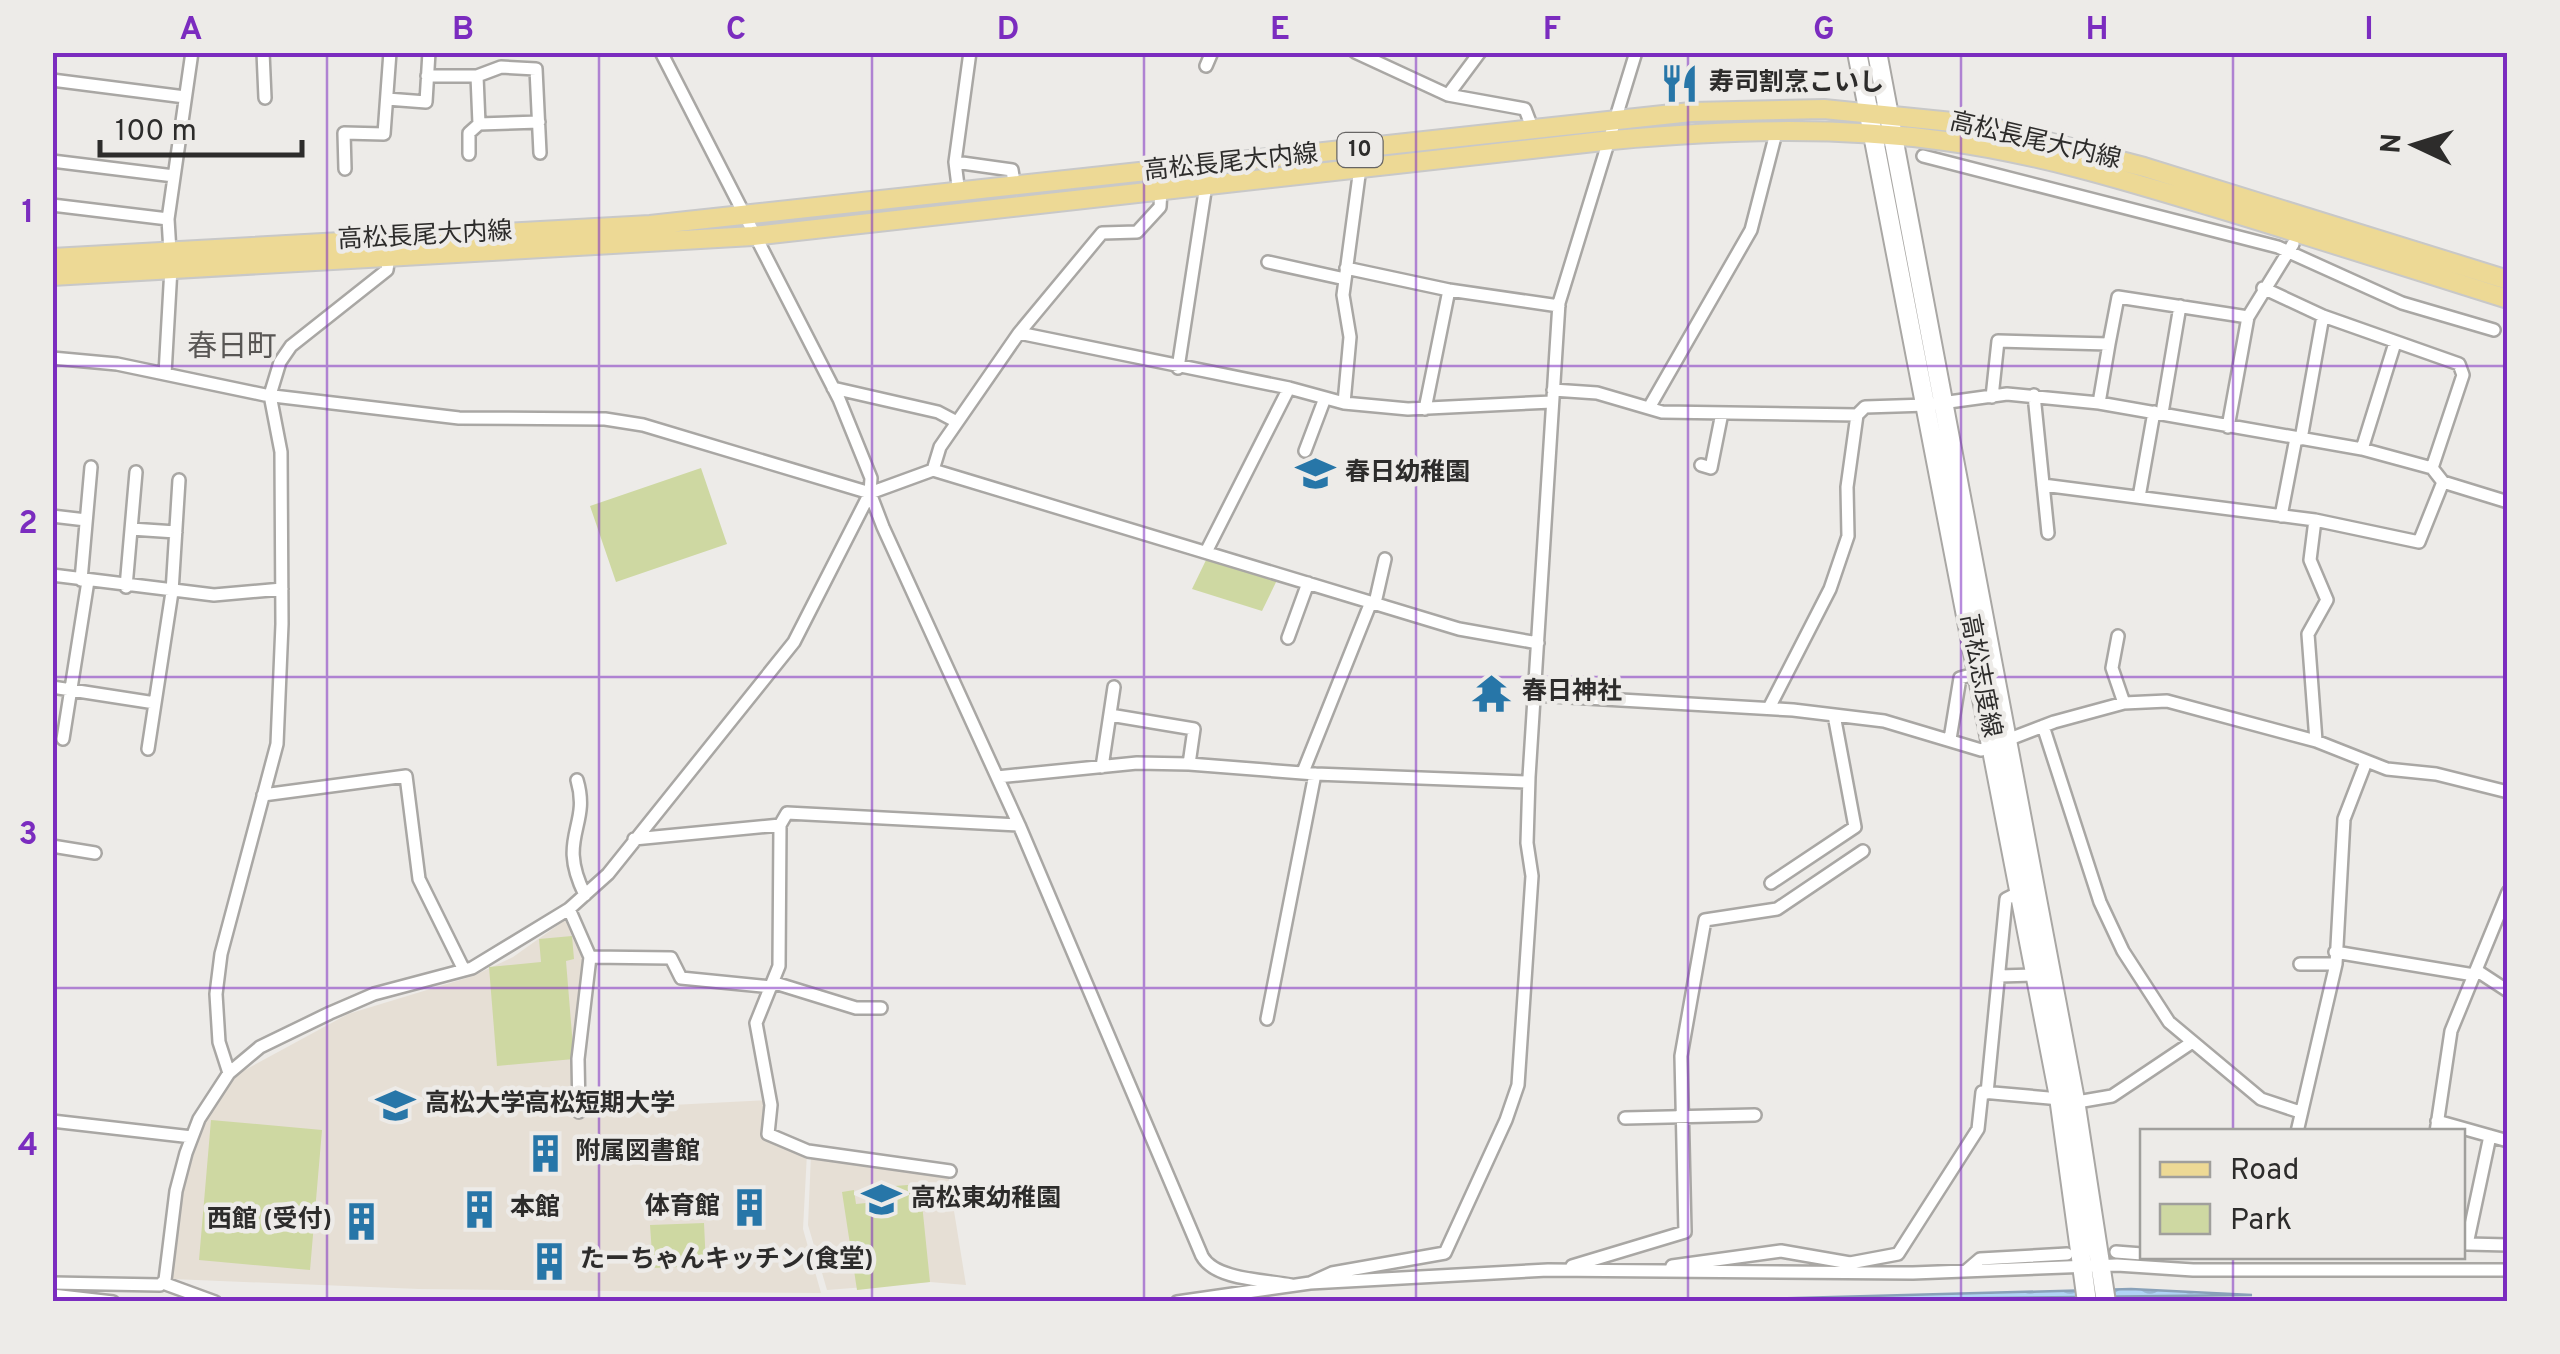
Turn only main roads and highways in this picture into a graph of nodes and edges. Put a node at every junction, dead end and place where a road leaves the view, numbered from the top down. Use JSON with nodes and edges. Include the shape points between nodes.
{"nodes":[{"id":1,"x":1857,"y":52,"type":"edge"},
{"id":2,"x":1877,"y":52,"type":"edge"},
{"id":3,"x":1869,"y":112,"type":"junction"},
{"id":4,"x":1890,"y":114,"type":"junction"},
{"id":5,"x":1874,"y":134,"type":"junction"},
{"id":6,"x":1894,"y":136,"type":"junction"},
{"id":7,"x":2301,"y":225,"type":"junction"},
{"id":8,"x":52,"y":258,"type":"edge"},
{"id":9,"x":171,"y":259,"type":"junction"},
{"id":10,"x":52,"y":276,"type":"edge"},
{"id":11,"x":2508,"y":280,"type":"edge"},
{"id":12,"x":2508,"y":299,"type":"edge"},
{"id":13,"x":1935,"y":404,"type":"junction"},
{"id":14,"x":2000,"y":743,"type":"junction"},
{"id":15,"x":2067,"y":1099,"type":"junction"},
{"id":16,"x":2093,"y":1270,"type":"junction"},
{"id":17,"x":2087,"y":1302,"type":"edge"},
{"id":18,"x":2106,"y":1302,"type":"edge"}],
"edges":[{"from":1,"to":3,"type":"main road","name":"高松志度線"},
{"from":2,"to":4,"type":"main road","name":"高松志度線"},
{"from":3,"to":4,"type":"main road","name":"高松長尾大内線","number":"10"},
{"from":3,"to":5,"type":"main road","name":"高松志度線"},
{"from":3,"to":9,"type":"main road","name":"高松長尾大内線","number":"10","via":[[1747,110],[1619,120],[650,225]]},
{"from":4,"to":6,"type":"main road","name":"高松志度線"},
{"from":4,"to":7,"type":"main road","name":"高松長尾大内線","number":"10","via":[[2035,137]]},
{"from":5,"to":6,"type":"main road","name":"高松長尾大内線","number":"10"},
{"from":5,"to":9,"type":"main road","name":"高松長尾大内線","number":"10","via":[[1777,129],[1612,140],[753,236],[390,256]]},
{"from":5,"to":13,"type":"main road","name":"高松志度線"},
{"from":6,"to":7,"type":"main road","name":"高松長尾大内線","number":"10","via":[[2031,157]]},
{"from":6,"to":13,"type":"main road","name":"高松志度線"},
{"from":7,"to":11,"type":"main road","name":"高松長尾大内線","number":"10"},
{"from":7,"to":12,"type":"main road","name":"高松長尾大内線","number":"10"},
{"from":8,"to":9,"type":"main road","name":"高松長尾大内線","number":"10"},
{"from":9,"to":10,"type":"main road","name":"高松長尾大内線","number":"10"},
{"from":13,"to":14,"type":"main road","name":"高松志度線"},
{"from":13,"to":14,"type":"main road","name":"高松志度線","via":[[1978,673]]},
{"from":14,"to":15,"type":"main road","name":"高松志度線"},
{"from":14,"to":15,"type":"main road","name":"高松志度線","via":[[2020,892]]},
{"from":15,"to":16,"type":"main road","name":"高松志度線"},
{"from":16,"to":17,"type":"main road","name":"高松志度線"},
{"from":16,"to":18,"type":"main road","name":"高松志度線"}]}
